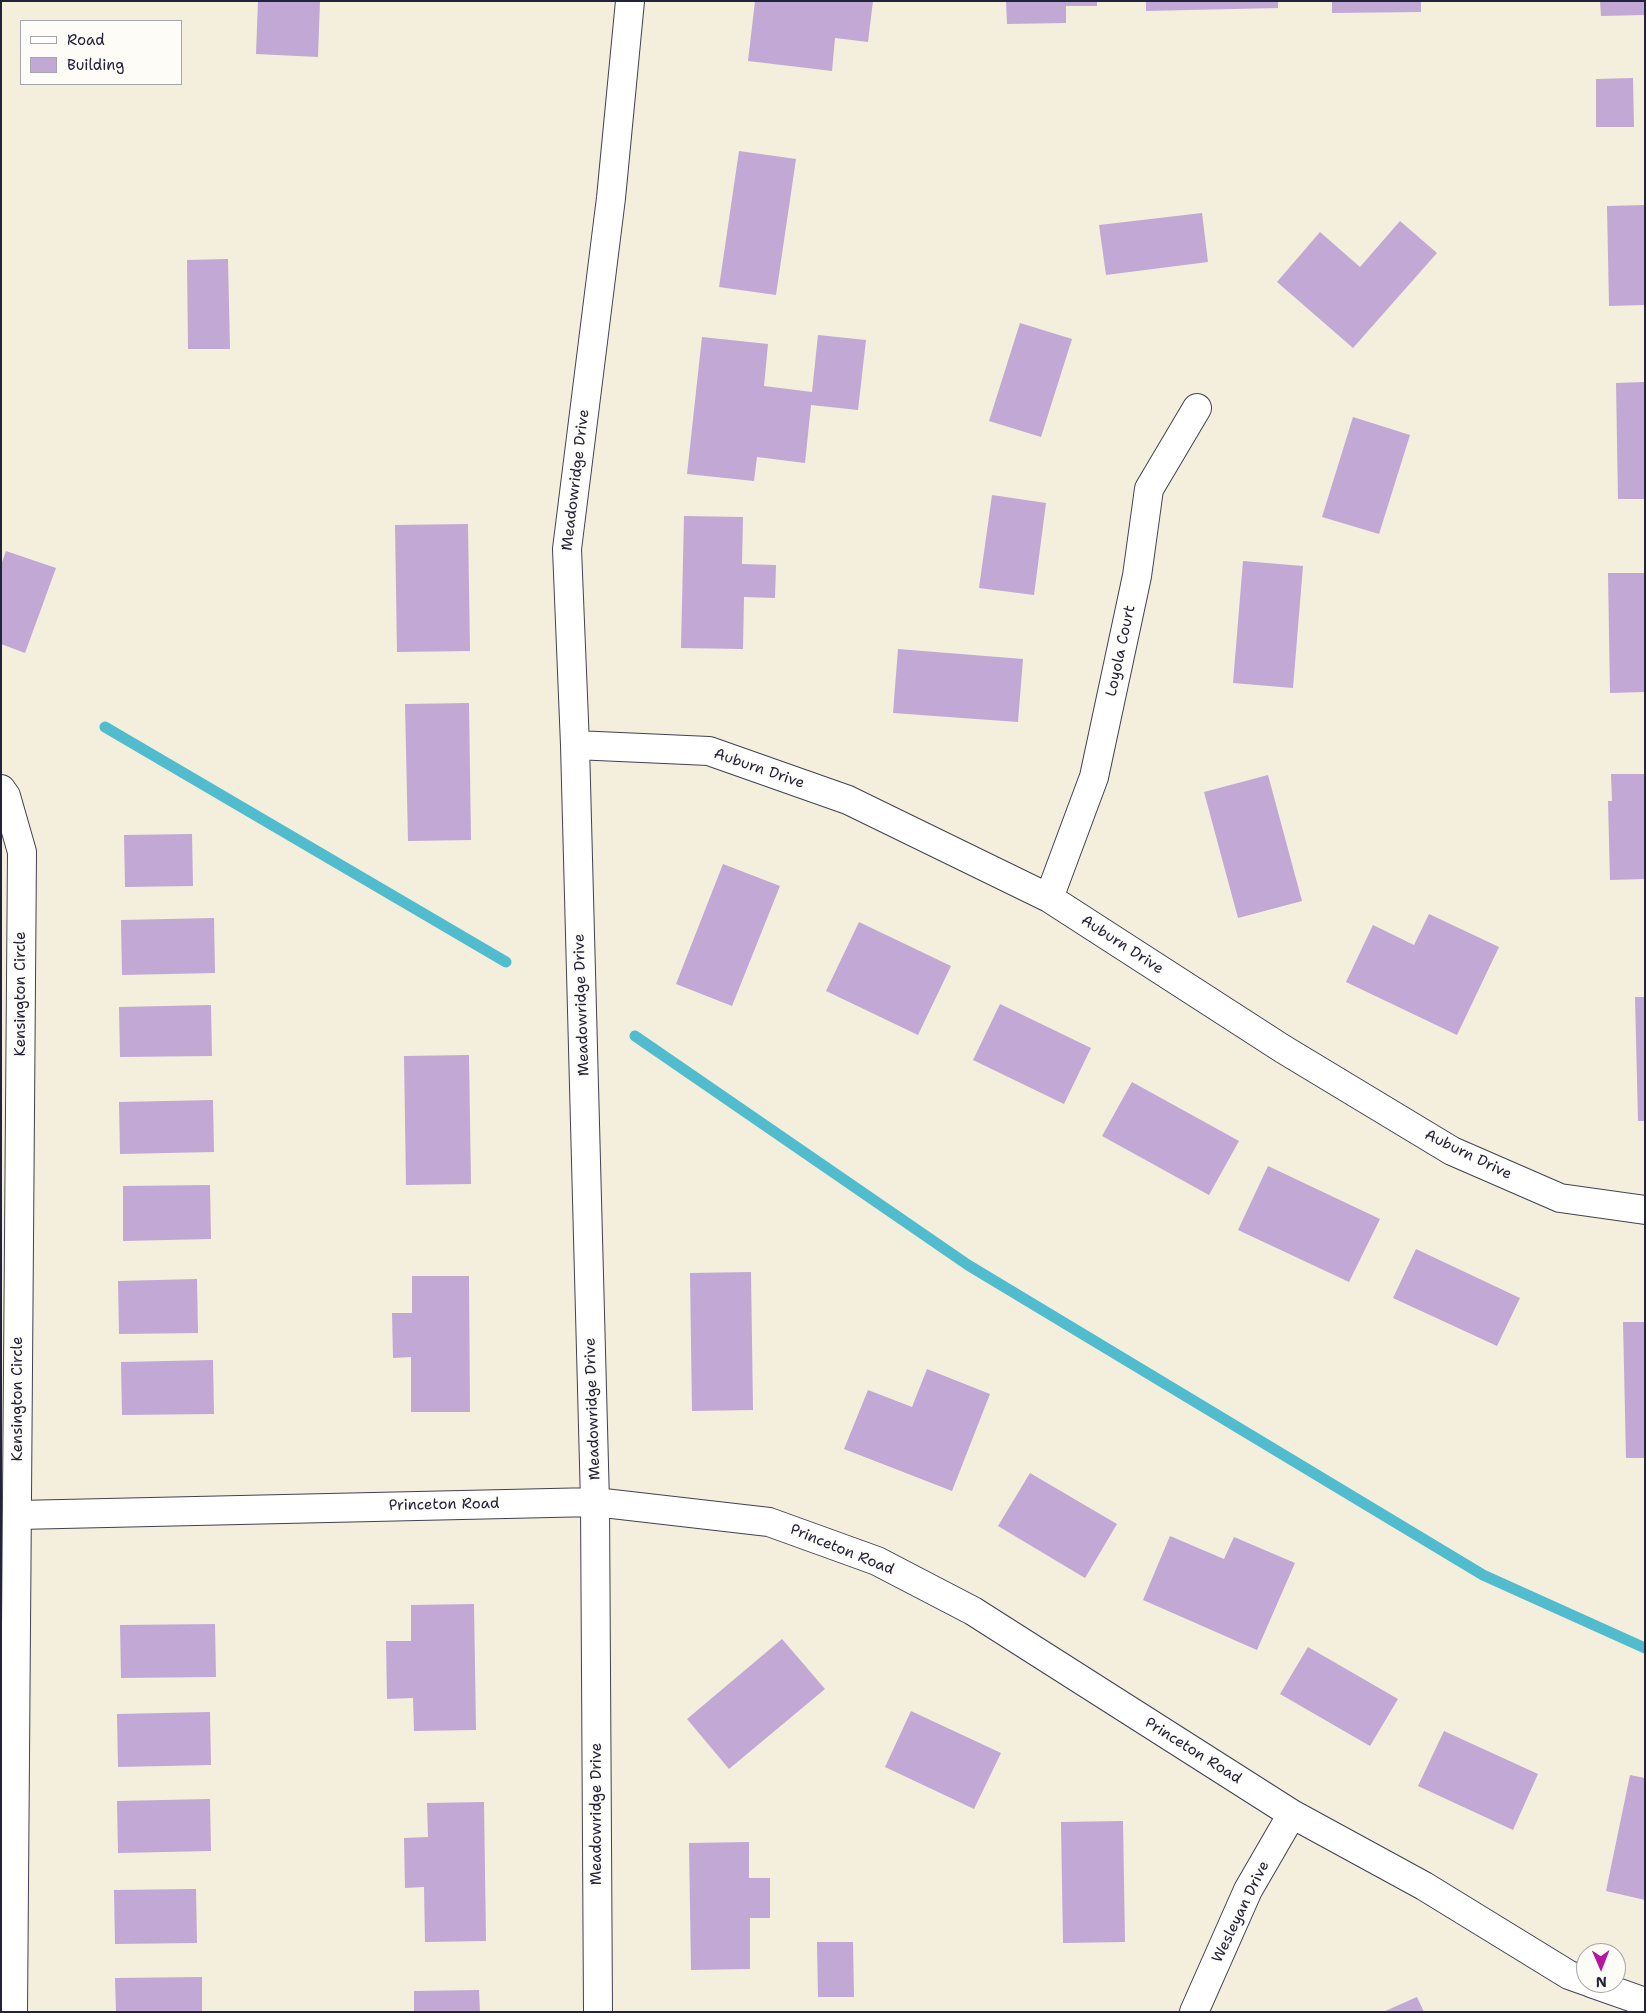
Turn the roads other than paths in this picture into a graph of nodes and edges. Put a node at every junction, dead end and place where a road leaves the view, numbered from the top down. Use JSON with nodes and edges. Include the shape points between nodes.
{"nodes":[{"id":1,"x":630,"y":1,"type":"edge"},
{"id":2,"x":1196,"y":408,"type":"dead end"},
{"id":3,"x":575,"y":745,"type":"junction"},
{"id":4,"x":1,"y":789,"type":"edge"},
{"id":5,"x":1049,"y":898,"type":"junction"},
{"id":6,"x":1645,"y":1210,"type":"edge"},
{"id":7,"x":595,"y":1502,"type":"junction"},
{"id":8,"x":18,"y":1515,"type":"junction"},
{"id":9,"x":1292,"y":1814,"type":"junction"},
{"id":10,"x":1576,"y":1977,"type":"edge"},
{"id":11,"x":1619,"y":1993,"type":"edge"},
{"id":12,"x":1645,"y":2002,"type":"edge"},
{"id":13,"x":13,"y":2012,"type":"edge"},
{"id":14,"x":598,"y":2012,"type":"edge"},
{"id":15,"x":1194,"y":2012,"type":"edge"}],
"edges":[{"from":1,"to":3,"type":"street","name":"Meadowridge Drive","via":[[611,198],[567,549]]},
{"from":2,"to":5,"type":"street","name":"Loyola Court","via":[[1149,489],[1137,576],[1094,777]]},
{"from":3,"to":5,"type":"street","name":"Auburn Drive","via":[[709,751],[848,800]]},
{"from":3,"to":7,"type":"street","name":"Meadowridge Drive"},
{"from":4,"to":8,"type":"street","name":"Kensington Circle","via":[[6,796],[22,852]]},
{"from":5,"to":6,"type":"street","name":"Auburn Drive","via":[[1283,1049],[1452,1151],[1560,1198]]},
{"from":7,"to":8,"type":"street","name":"Princeton Road"},
{"from":7,"to":9,"type":"street","name":"Princeton Road","via":[[769,1522],[877,1560],[973,1611]]},
{"from":7,"to":14,"type":"street","name":"Meadowridge Drive"},
{"from":8,"to":13,"type":"street","name":"Kensington Circle"},
{"from":9,"to":10,"type":"street","name":"Princeton Road","via":[[1424,1886]]},
{"from":9,"to":15,"type":"street","name":"Wesleyan Drive","via":[[1248,1890]]},
{"from":11,"to":12,"type":"street"}]}
